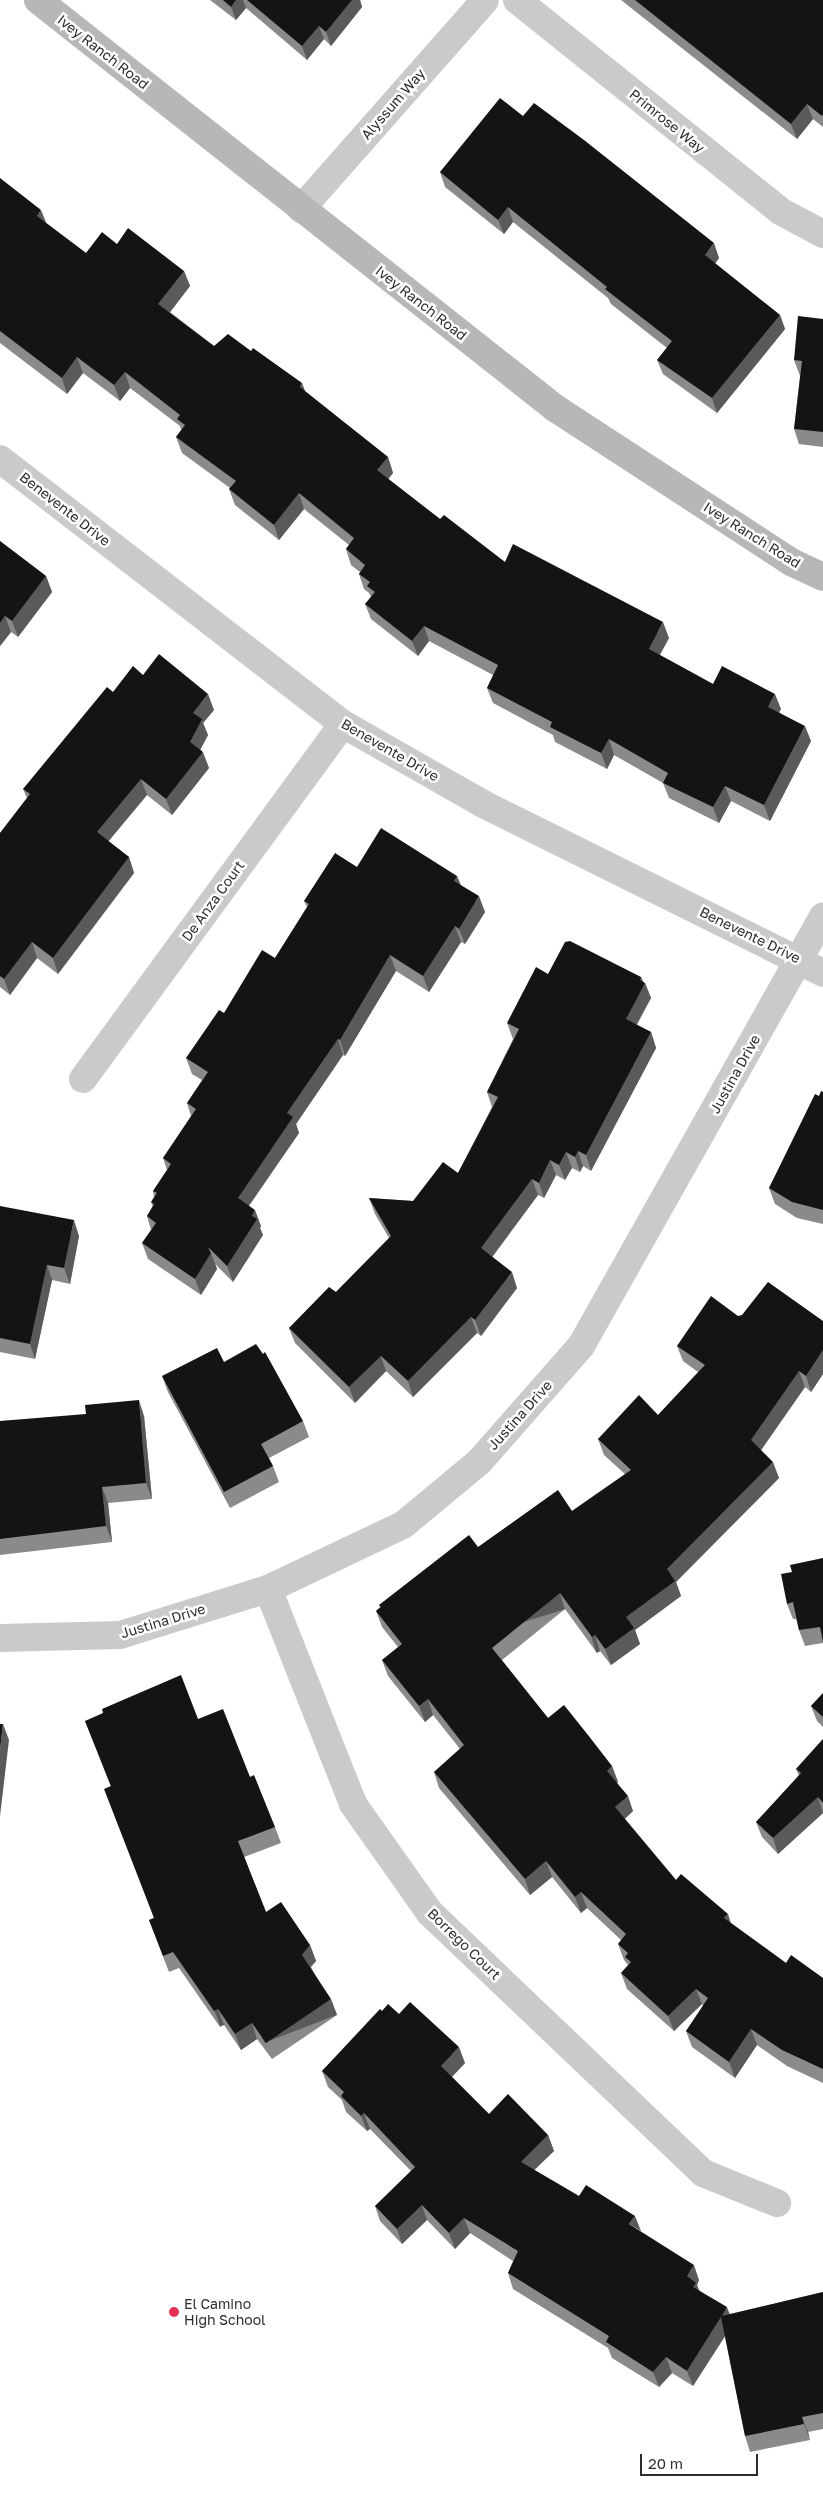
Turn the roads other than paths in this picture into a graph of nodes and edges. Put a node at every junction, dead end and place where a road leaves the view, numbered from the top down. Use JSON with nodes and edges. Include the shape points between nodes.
{"nodes":[{"id":1,"x":38,"y":0,"type":"edge"},
{"id":2,"x":485,"y":0,"type":"edge"},
{"id":3,"x":517,"y":0,"type":"edge"},
{"id":4,"x":301,"y":208,"type":"junction"},
{"id":5,"x":823,"y":234,"type":"edge"},
{"id":6,"x":0,"y":459,"type":"edge"},
{"id":7,"x":823,"y":578,"type":"edge"},
{"id":8,"x":344,"y":724,"type":"junction"},
{"id":9,"x":823,"y":916,"type":"edge"},
{"id":10,"x":811,"y":966,"type":"edge"},
{"id":11,"x":84,"y":1079,"type":"dead end"},
{"id":12,"x":268,"y":1589,"type":"junction"},
{"id":13,"x":0,"y":1638,"type":"edge"},
{"id":14,"x":778,"y":2203,"type":"dead end"}],
"edges":[{"from":1,"to":4,"type":"street","name":"Ivey Ranch Road"},
{"from":2,"to":4,"type":"street","name":"Alyssum Way"},
{"from":3,"to":5,"type":"street","name":"Primrose Way","via":[[780,212]]},
{"from":4,"to":7,"type":"street","name":"Ivey Ranch Road","via":[[555,408],[791,562]]},
{"from":6,"to":8,"type":"street","name":"Benevente Drive"},
{"from":8,"to":10,"type":"street","name":"Benevente Drive","via":[[483,804]]},
{"from":8,"to":11,"type":"street","name":"De Anza Court"},
{"from":9,"to":10,"type":"street","name":"Justina Drive"},
{"from":10,"to":12,"type":"street","name":"Justina Drive","via":[[581,1346],[479,1462],[403,1525]]},
{"from":12,"to":13,"type":"street","name":"Justina Drive","via":[[120,1635]]},
{"from":12,"to":14,"type":"street","name":"Borrego Court","via":[[353,1804],[430,1913],[704,2173]]}]}
